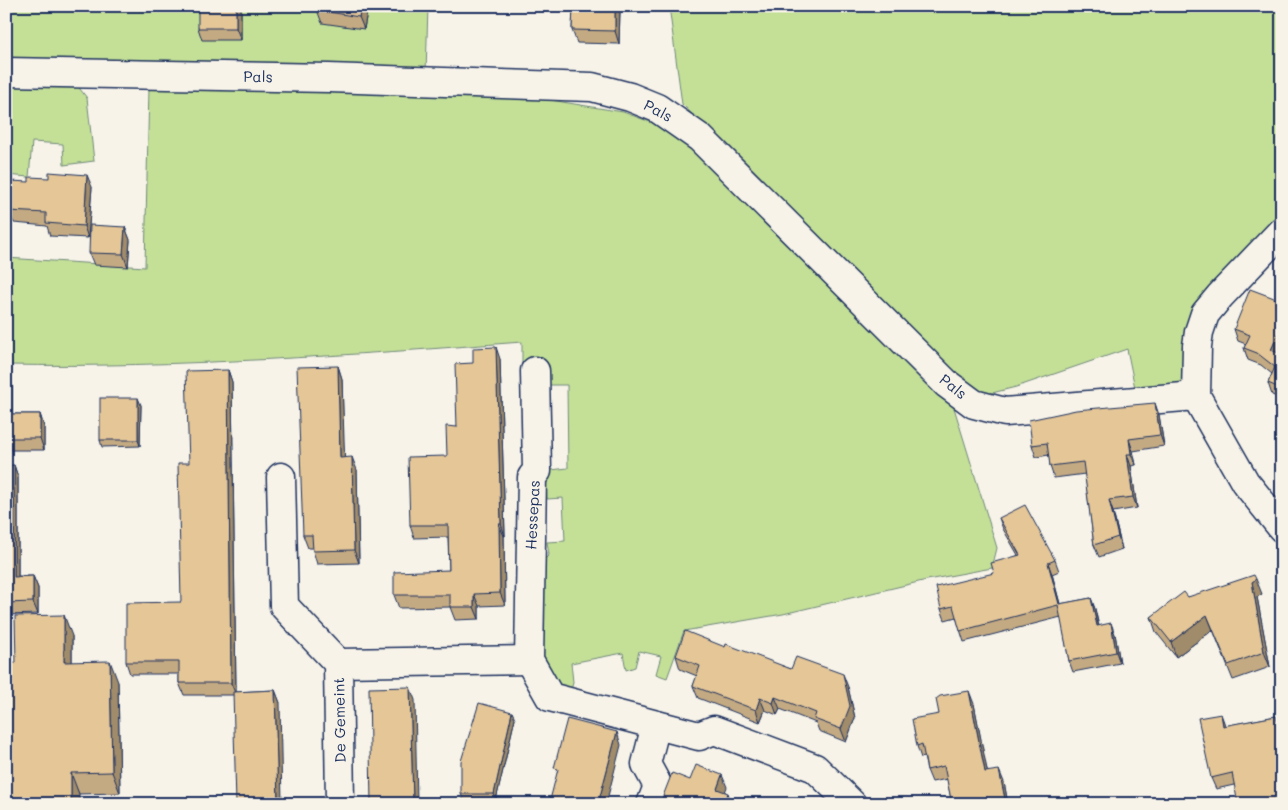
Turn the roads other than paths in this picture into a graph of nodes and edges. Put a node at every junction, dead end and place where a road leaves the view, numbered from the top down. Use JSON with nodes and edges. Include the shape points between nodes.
{"nodes":[{"id":1,"x":6,"y":72,"type":"edge"},
{"id":2,"x":1282,"y":230,"type":"edge"},
{"id":3,"x":535,"y":372,"type":"dead end"},
{"id":4,"x":1196,"y":396,"type":"junction"},
{"id":5,"x":281,"y":477,"type":"dead end"},
{"id":6,"x":1282,"y":528,"type":"edge"},
{"id":7,"x":529,"y":660,"type":"junction"},
{"id":8,"x":338,"y":663,"type":"junction"},
{"id":9,"x":656,"y":725,"type":"junction"},
{"id":10,"x":340,"y":804,"type":"edge"},
{"id":11,"x":652,"y":804,"type":"edge"},
{"id":12,"x":852,"y":804,"type":"edge"}],
"edges":[{"from":1,"to":4,"type":"street","name":"Pals","via":[[490,83],[592,88],[630,97],[657,108],[700,138],[947,384],[974,404],[1005,412]]},
{"from":2,"to":4,"type":"street","via":[[1205,314],[1198,339]]},
{"from":3,"to":7,"type":"street","name":"Hessepas","via":[[537,471],[532,477]]},
{"from":4,"to":6,"type":"street","via":[[1245,482]]},
{"from":5,"to":8,"type":"street","name":"De Gemeint","via":[[284,606]]},
{"from":7,"to":8,"type":"street"},
{"from":7,"to":9,"type":"street","via":[[550,697]]},
{"from":8,"to":10,"type":"street","name":"De Gemeint"},
{"from":9,"to":11,"type":"street","via":[[646,764],[658,786]]},
{"from":9,"to":12,"type":"street","via":[[699,736],[714,730],[816,768]]}]}
